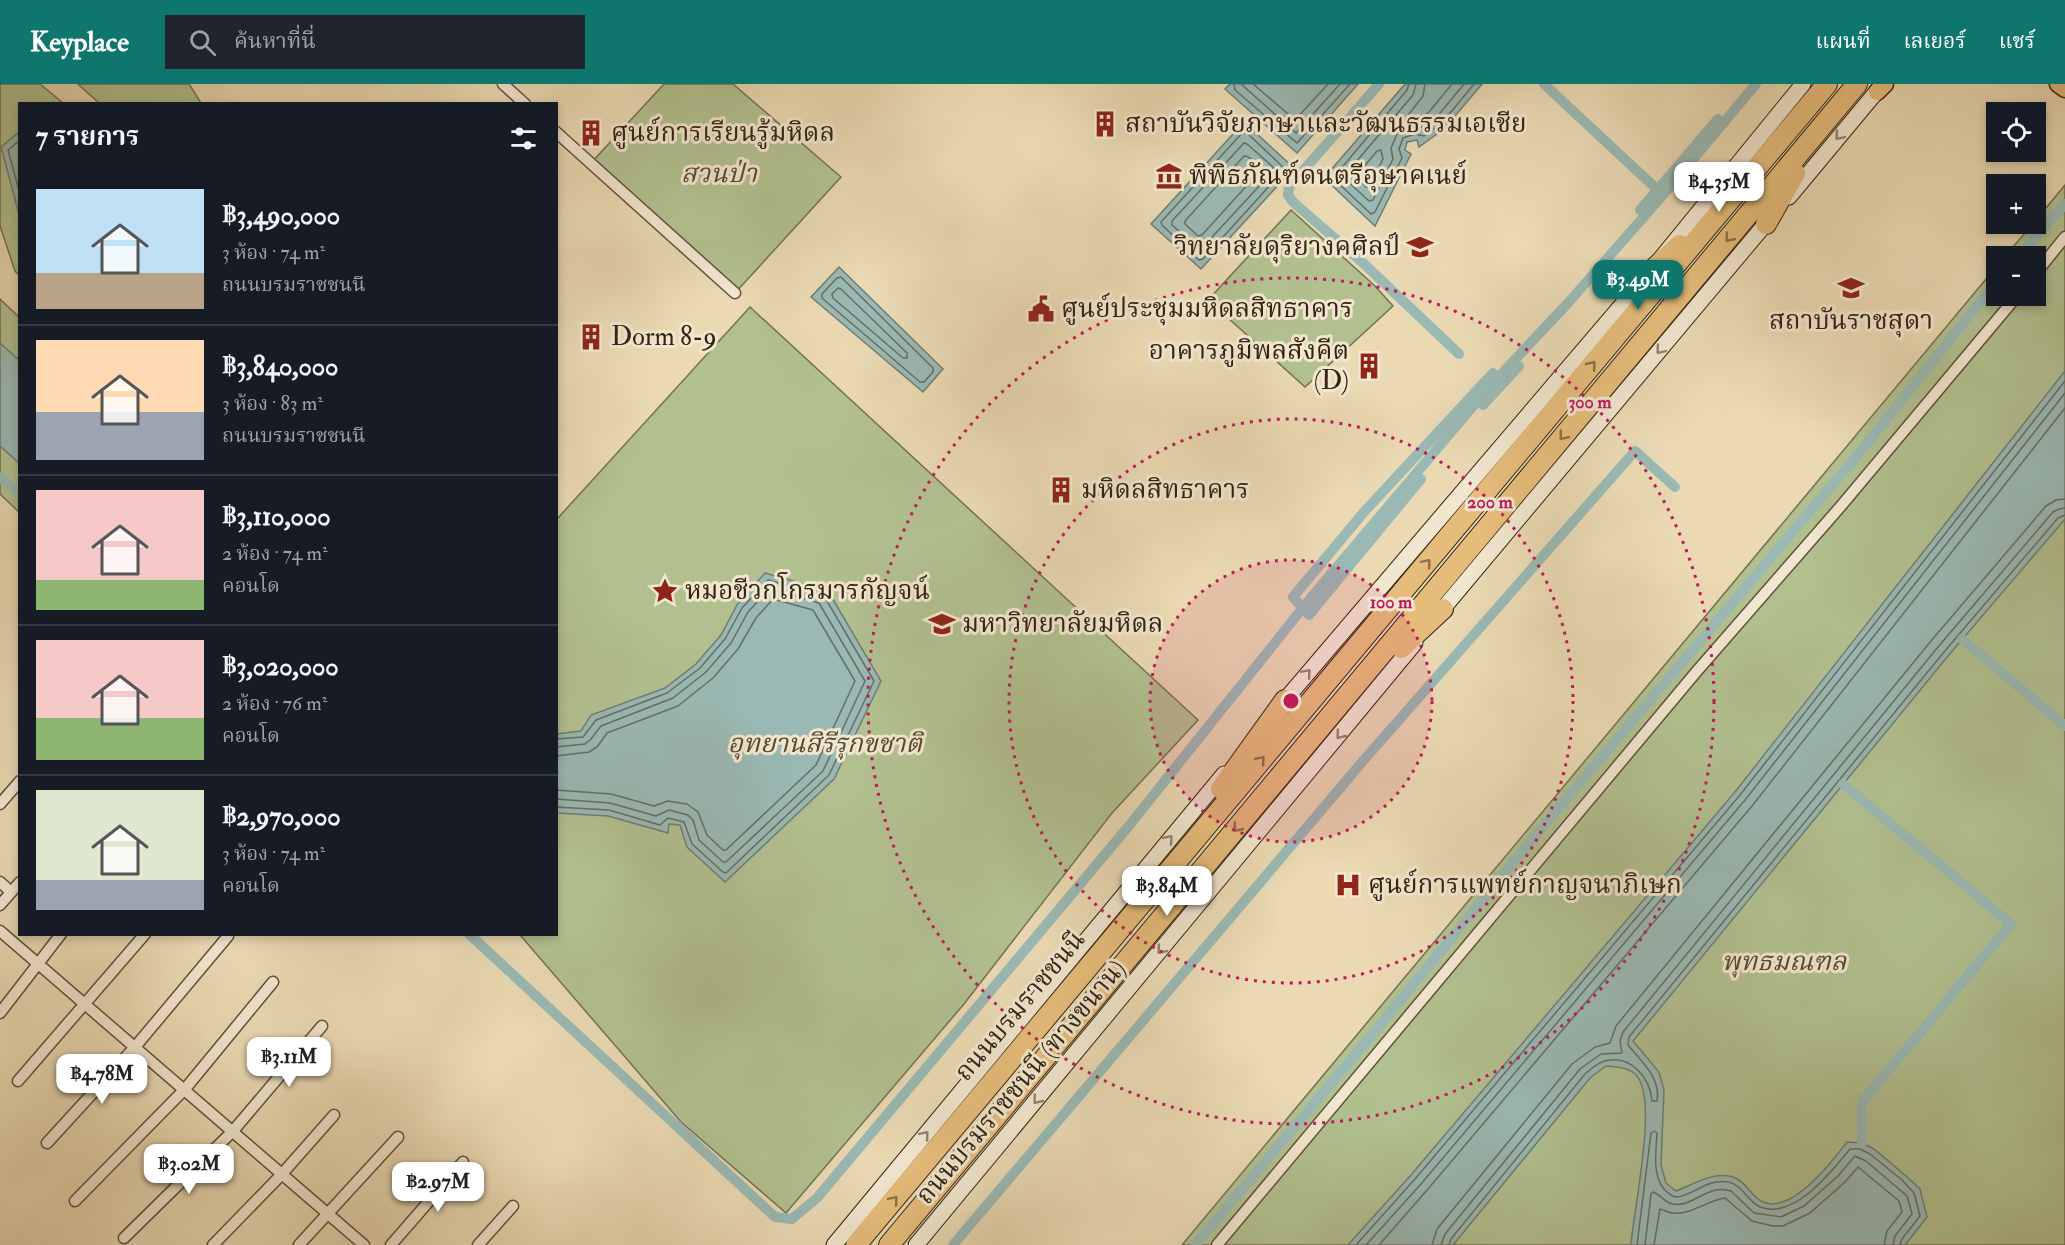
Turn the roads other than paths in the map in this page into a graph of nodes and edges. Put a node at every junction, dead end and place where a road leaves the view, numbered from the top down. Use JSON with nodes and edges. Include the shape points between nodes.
{"nodes":[{"id":1,"x":503,"y":84,"type":"edge"},
{"id":2,"x":1803,"y":84,"type":"edge"},
{"id":3,"x":1827,"y":84,"type":"edge"},
{"id":4,"x":1857,"y":84,"type":"edge"},
{"id":5,"x":2058,"y":84,"type":"edge"},
{"id":6,"x":1882,"y":87,"type":"edge"},
{"id":7,"x":2065,"y":89,"type":"edge"},
{"id":8,"x":523,"y":102,"type":"edge"},
{"id":9,"x":1820,"y":129,"type":"junction"},
{"id":10,"x":558,"y":134,"type":"edge"},
{"id":11,"x":1731,"y":200,"type":"junction"},
{"id":12,"x":1766,"y":224,"type":"junction"},
{"id":13,"x":2065,"y":237,"type":"edge"},
{"id":14,"x":2046,"y":261,"type":"edge"},
{"id":15,"x":1648,"y":273,"type":"junction"},
{"id":16,"x":735,"y":293,"type":"dead end"},
{"id":17,"x":2009,"y":306,"type":"edge"},
{"id":18,"x":1443,"y":609,"type":"junction"},
{"id":19,"x":1285,"y":700,"type":"junction"},
{"id":20,"x":1305,"y":747,"type":"junction"},
{"id":21,"x":18,"y":784,"type":"edge"},
{"id":22,"x":0,"y":804,"type":"edge"},
{"id":23,"x":0,"y":882,"type":"edge"},
{"id":24,"x":18,"y":884,"type":"edge"},
{"id":25,"x":11,"y":892,"type":"junction"},
{"id":26,"x":0,"y":905,"type":"edge"},
{"id":27,"x":1132,"y":914,"type":"junction"},
{"id":28,"x":0,"y":931,"type":"edge"},
{"id":29,"x":59,"y":936,"type":"edge"},
{"id":30,"x":143,"y":936,"type":"edge"},
{"id":31,"x":228,"y":936,"type":"edge"},
{"id":32,"x":37,"y":963,"type":"junction"},
{"id":33,"x":273,"y":982,"type":"dead end"},
{"id":34,"x":86,"y":1004,"type":"junction"},
{"id":35,"x":0,"y":1013,"type":"edge"},
{"id":36,"x":322,"y":1026,"type":"dead end"},
{"id":37,"x":135,"y":1047,"type":"junction"},
{"id":38,"x":18,"y":1081,"type":"dead end"},
{"id":39,"x":185,"y":1089,"type":"junction"},
{"id":40,"x":334,"y":1115,"type":"dead end"},
{"id":41,"x":233,"y":1131,"type":"junction"},
{"id":42,"x":398,"y":1137,"type":"dead end"},
{"id":43,"x":47,"y":1143,"type":"dead end"},
{"id":44,"x":464,"y":1162,"type":"dead end"},
{"id":45,"x":282,"y":1174,"type":"junction"},
{"id":46,"x":75,"y":1201,"type":"dead end"},
{"id":47,"x":513,"y":1206,"type":"dead end"},
{"id":48,"x":328,"y":1214,"type":"junction"},
{"id":49,"x":124,"y":1238,"type":"dead end"},
{"id":50,"x":213,"y":1245,"type":"edge"},
{"id":51,"x":299,"y":1245,"type":"edge"},
{"id":52,"x":364,"y":1245,"type":"edge"},
{"id":53,"x":391,"y":1245,"type":"edge"},
{"id":54,"x":478,"y":1245,"type":"edge"},
{"id":55,"x":834,"y":1245,"type":"edge"},
{"id":56,"x":856,"y":1245,"type":"edge"},
{"id":57,"x":889,"y":1245,"type":"edge"},
{"id":58,"x":916,"y":1245,"type":"edge"},
{"id":59,"x":1217,"y":1245,"type":"edge"}],
"edges":[{"from":1,"to":8,"type":"street"},
{"from":2,"to":15,"type":"main road","name":"ถนนบรมราชชนนี (ทางขนาน)"},
{"from":3,"to":11,"type":"highway","name":"ถนนบรมราชชนนี"},
{"from":4,"to":9,"type":"highway","name":"ถนนบรมราชชนนี"},
{"from":5,"to":7,"type":"main road"},
{"from":6,"to":12,"type":"main road","name":"ถนนบรมราชชนนี (ทางขนาน)","one_way":true},
{"from":9,"to":12,"type":"highway"},
{"from":9,"to":20,"type":"highway","name":"ถนนบรมราชชนนี","one_way":true},
{"from":10,"to":16,"type":"street"},
{"from":11,"to":15,"type":"highway"},
{"from":27,"to":11,"type":"highway","name":"ถนนบรมราชชนนี","one_way":true},
{"from":12,"to":18,"type":"main road","name":"ถนนบรมราชชนนี (ทางขนาน)","one_way":true},
{"from":13,"to":14,"type":"street"},
{"from":19,"to":15,"type":"main road","name":"ถนนบรมราชชนนี (ทางขนาน)","one_way":true},
{"from":17,"to":59,"type":"street"},
{"from":18,"to":20,"type":"highway"},
{"from":18,"to":58,"type":"main road","name":"ถนนบรมราชชนนี (ทางขนาน)","one_way":true},
{"from":19,"to":27,"type":"highway"},
{"from":55,"to":19,"type":"main road","name":"ถนนบรมราชชนนี (ทางขนาน)","one_way":true},
{"from":20,"to":57,"type":"highway","name":"ถนนบรมราชชนนี","one_way":true},
{"from":21,"to":22,"type":"street"},
{"from":23,"to":25,"type":"street"},
{"from":24,"to":25,"type":"street"},
{"from":25,"to":26,"type":"street"},
{"from":56,"to":27,"type":"highway","name":"ถนนบรมราชชนนี","one_way":true},
{"from":28,"to":32,"type":"street"},
{"from":29,"to":32,"type":"street"},
{"from":30,"to":34,"type":"street"},
{"from":31,"to":37,"type":"street"},
{"from":32,"to":34,"type":"street"},
{"from":32,"to":35,"type":"street"},
{"from":33,"to":39,"type":"street"},
{"from":34,"to":37,"type":"street"},
{"from":34,"to":38,"type":"street"},
{"from":36,"to":41,"type":"street"},
{"from":37,"to":39,"type":"street"},
{"from":37,"to":43,"type":"street"},
{"from":39,"to":41,"type":"street"},
{"from":39,"to":46,"type":"street"},
{"from":40,"to":45,"type":"street"},
{"from":41,"to":45,"type":"street"},
{"from":41,"to":49,"type":"street"},
{"from":42,"to":48,"type":"street"},
{"from":44,"to":53,"type":"street"},
{"from":45,"to":48,"type":"street"},
{"from":45,"to":50,"type":"street"},
{"from":47,"to":54,"type":"street"},
{"from":48,"to":51,"type":"street"},
{"from":48,"to":52,"type":"street"}]}
